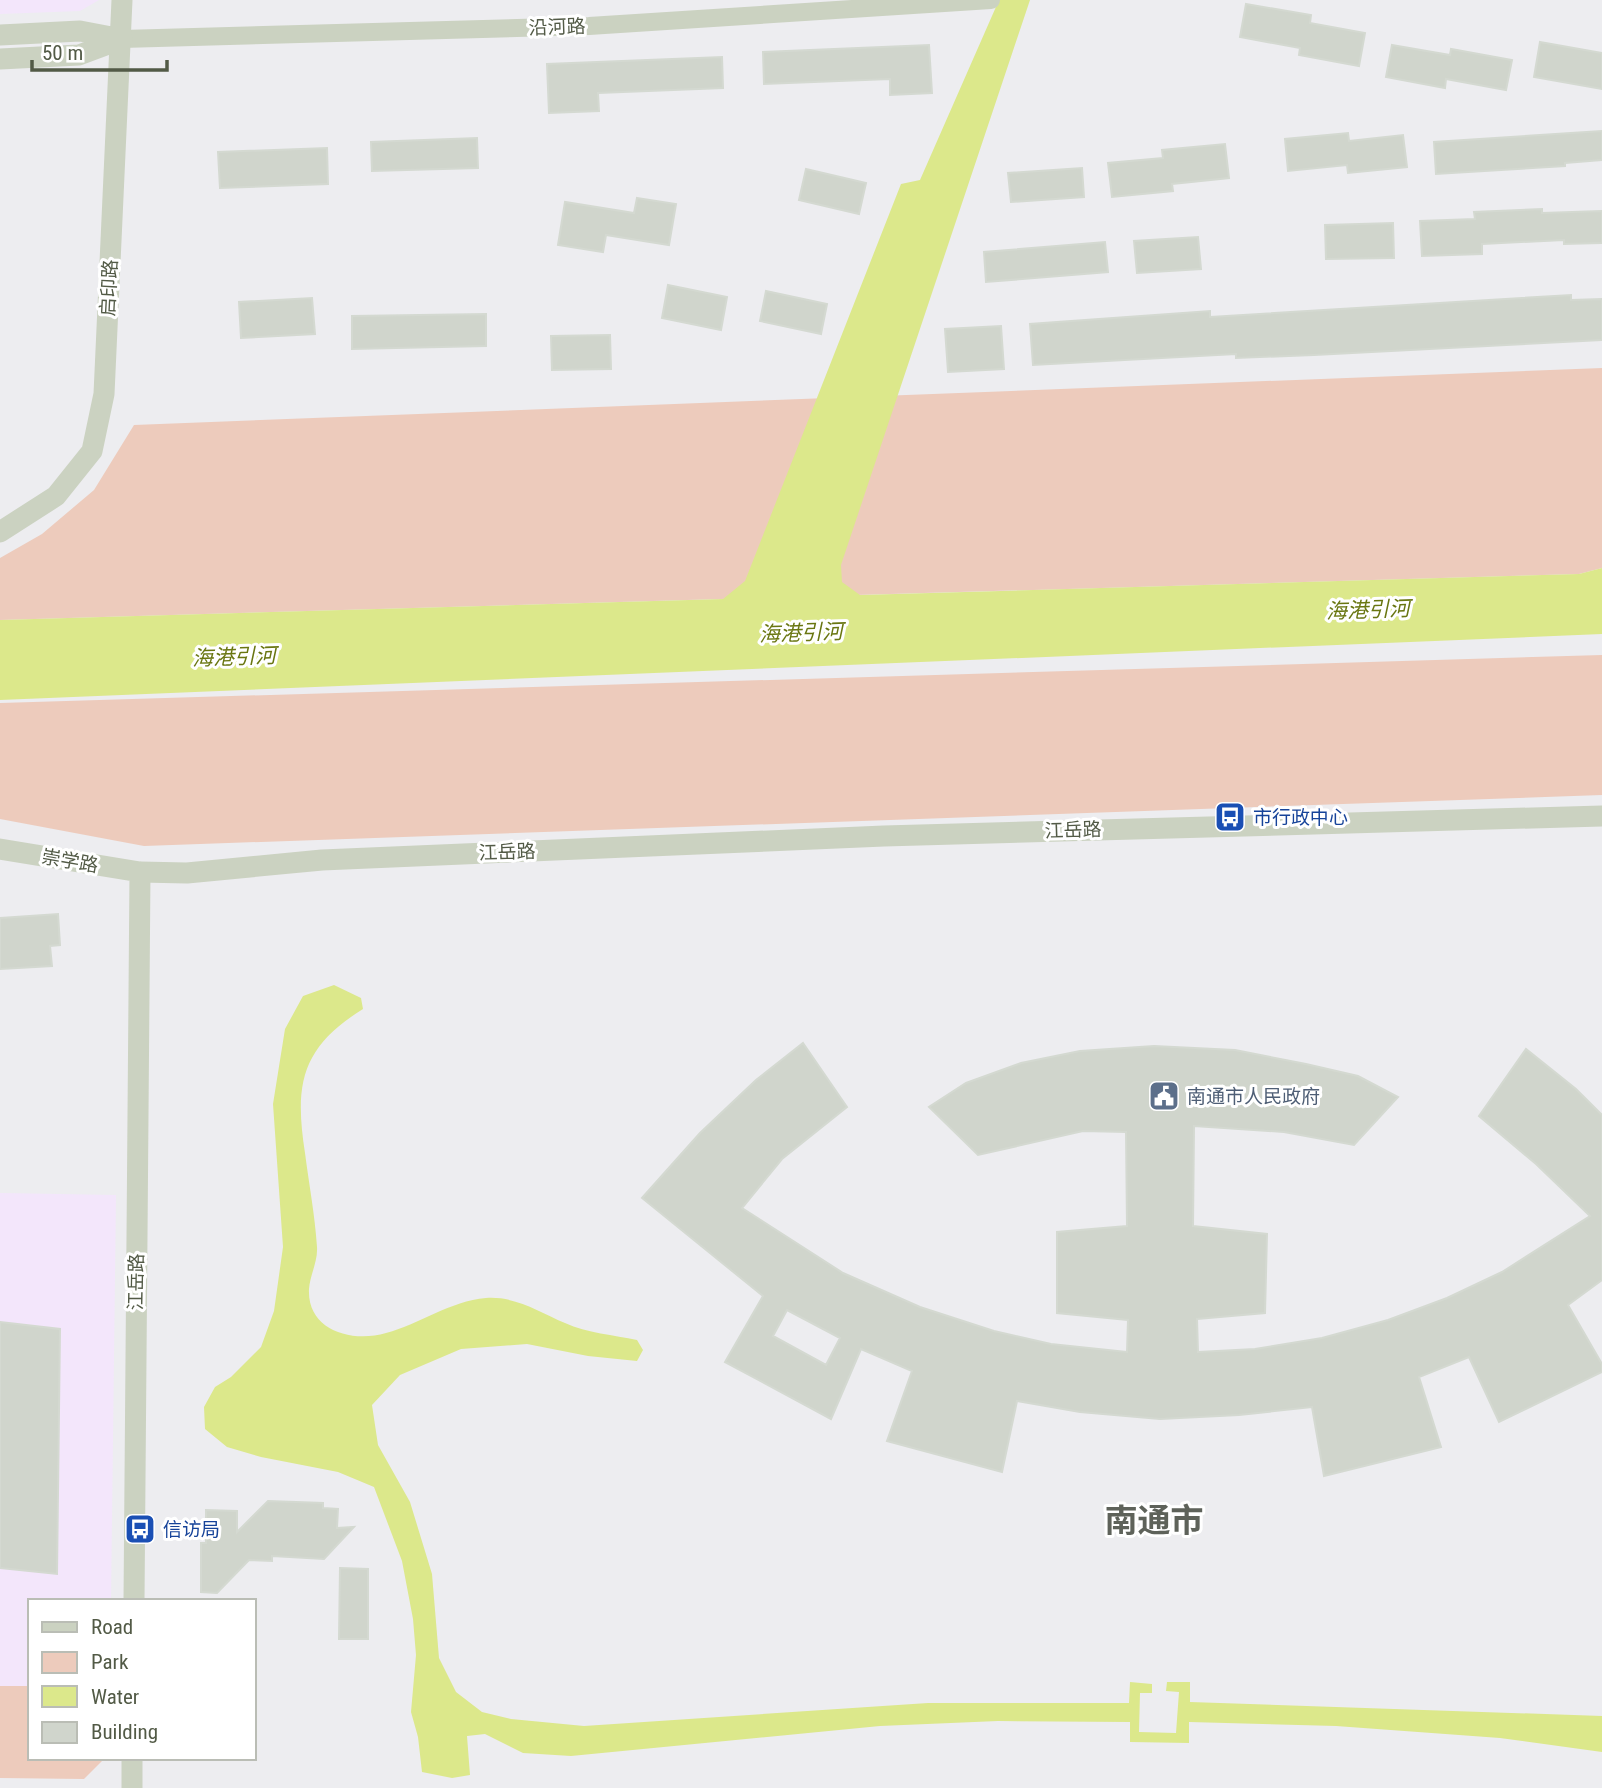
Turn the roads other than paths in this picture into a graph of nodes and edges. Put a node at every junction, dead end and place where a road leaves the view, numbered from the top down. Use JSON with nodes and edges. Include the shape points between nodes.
{"nodes":[{"id":1,"x":122,"y":0,"type":"edge"},
{"id":2,"x":991,"y":0,"type":"edge"},
{"id":3,"x":980,"y":1,"type":"edge"},
{"id":4,"x":0,"y":36,"type":"edge"},
{"id":5,"x":122,"y":38,"type":"junction"},
{"id":6,"x":0,"y":59,"type":"edge"},
{"id":7,"x":0,"y":532,"type":"edge"},
{"id":8,"x":1602,"y":816,"type":"edge"},
{"id":9,"x":0,"y":849,"type":"edge"},
{"id":10,"x":140,"y":872,"type":"junction"},
{"id":11,"x":134,"y":1599,"type":"edge"},
{"id":12,"x":132,"y":1760,"type":"edge"},
{"id":13,"x":132,"y":1788,"type":"edge"}],
"edges":[{"from":1,"to":5,"type":"street","name":"启印路"},
{"from":2,"to":3,"type":"street","name":"沿河路"},
{"from":3,"to":5,"type":"street","name":"沿河路","via":[[589,26]]},
{"from":4,"to":5,"type":"street","name":"沿河路","via":[[80,31]]},
{"from":5,"to":6,"type":"street","name":"沿河路","via":[[79,55]]},
{"from":5,"to":7,"type":"street","name":"启印路","via":[[104,394],[92,451],[57,496]]},
{"from":8,"to":10,"type":"street","name":"江岳路","via":[[884,836]]},
{"from":9,"to":10,"type":"street","name":"崇学路"},
{"from":10,"to":11,"type":"street","name":"江岳路"},
{"from":12,"to":13,"type":"street"}]}
